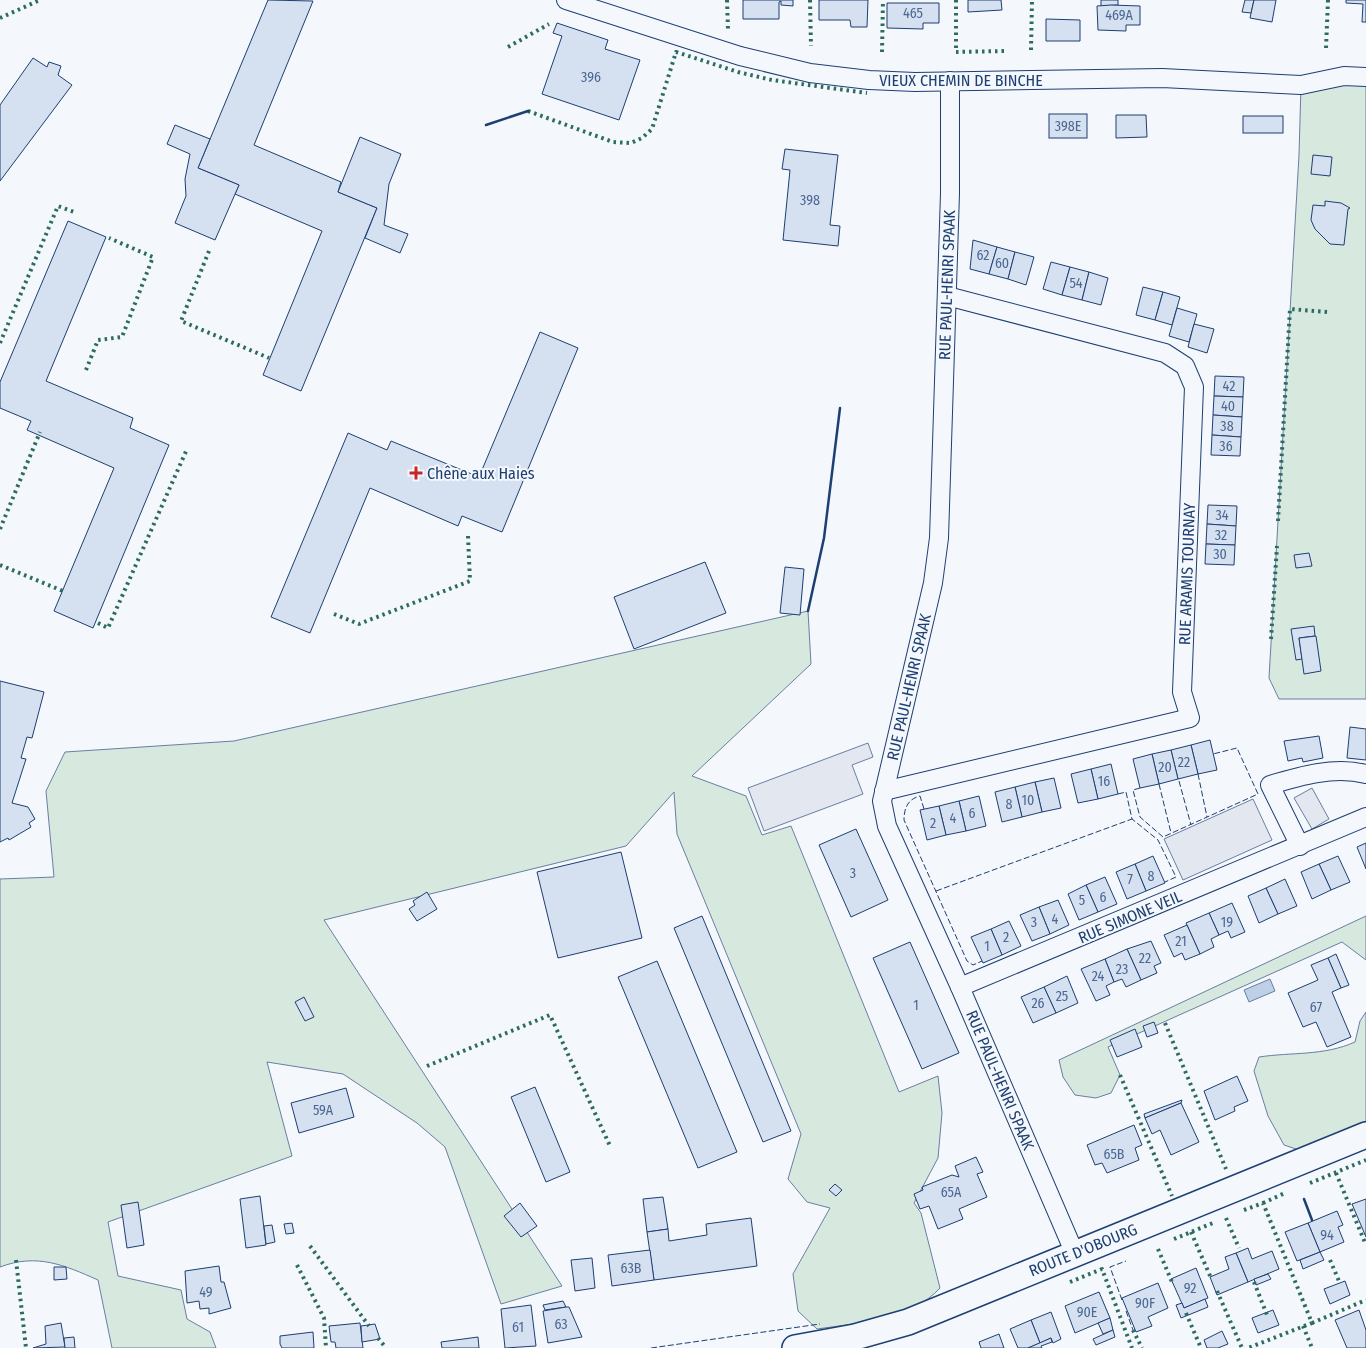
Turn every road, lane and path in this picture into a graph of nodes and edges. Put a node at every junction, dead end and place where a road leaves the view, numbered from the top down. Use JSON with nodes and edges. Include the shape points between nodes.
{"nodes":[{"id":1,"x":566,"y":0,"type":"edge"},
{"id":2,"x":1366,"y":77,"type":"edge"},
{"id":3,"x":950,"y":81,"type":"junction"},
{"id":4,"x":947,"y":296,"type":"junction"},
{"id":5,"x":1366,"y":774,"type":"edge"},
{"id":6,"x":884,"y":791,"type":"junction"},
{"id":7,"x":1366,"y":817,"type":"edge"},
{"id":8,"x":1300,"y":846,"type":"junction"},
{"id":9,"x":960,"y":988,"type":"junction"},
{"id":10,"x":1366,"y":1135,"type":"edge"},
{"id":11,"x":1075,"y":1254,"type":"junction"},
{"id":12,"x":796,"y":1348,"type":"edge"}],
"edges":[{"from":1,"to":3,"type":"street","name":"VIEUX CHEMIN DE BINCHE","via":[[740,56],[810,72],[869,80]]},
{"from":2,"to":3,"type":"street","name":"VIEUX CHEMIN DE BINCHE","via":[[1344,76],[1301,85],[1162,78]]},
{"from":3,"to":4,"type":"street","name":"RUE PAUL-HENRI SPAAK"},
{"from":4,"to":6,"type":"street","name":"RUE PAUL-HENRI SPAAK","via":[[938,547],[933,583]]},
{"from":4,"to":6,"type":"street","name":"RUE ARAMIS TOURNAY","via":[[1165,353],[1185,366],[1194,387],[1182,692],[1190,718]]},
{"from":5,"to":8,"type":"street","via":[[1332,772],[1270,784]]},
{"from":6,"to":9,"type":"street","name":"RUE PAUL-HENRI SPAAK","via":[[882,801],[887,826]]},
{"from":7,"to":8,"type":"street","name":"RUE SIMONE VEIL"},
{"from":8,"to":9,"type":"street","name":"RUE SIMONE VEIL"},
{"from":9,"to":11,"type":"street","name":"RUE PAUL-HENRI SPAAK"},
{"from":10,"to":11,"type":"main road","name":"ROUTE D'OBOURG"},
{"from":11,"to":12,"type":"main road","name":"ROUTE D'OBOURG","via":[[908,1322],[855,1337]]}]}
